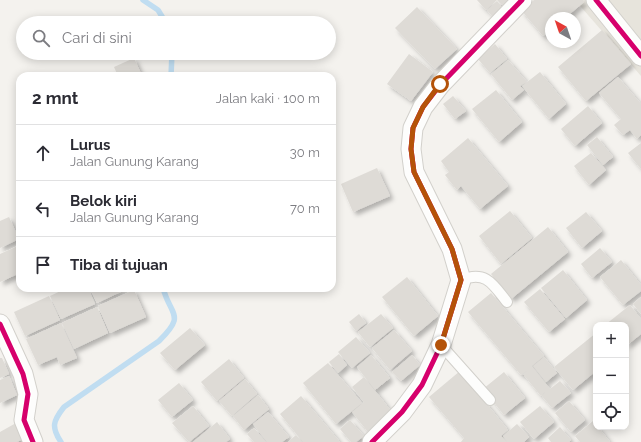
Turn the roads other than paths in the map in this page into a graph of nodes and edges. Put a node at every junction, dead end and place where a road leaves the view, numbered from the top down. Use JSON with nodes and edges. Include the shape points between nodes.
{"nodes":[{"id":1,"x":522,"y":0,"type":"edge"},
{"id":2,"x":596,"y":0,"type":"edge"},
{"id":3,"x":641,"y":56,"type":"edge"},
{"id":4,"x":461,"y":280,"type":"junction"},
{"id":5,"x":507,"y":302,"type":"dead end"},
{"id":6,"x":0,"y":324,"type":"edge"},
{"id":7,"x":441,"y":345,"type":"junction"},
{"id":8,"x":490,"y":400,"type":"dead end"},
{"id":9,"x":33,"y":442,"type":"edge"},
{"id":10,"x":372,"y":442,"type":"edge"}],
"edges":[{"from":1,"to":4,"type":"street","via":[[440,84],[423,107],[413,128],[411,149],[414,172],[452,249]]},
{"from":2,"to":3,"type":"street"},
{"from":4,"to":5,"type":"lane","via":[[472,275],[485,277]]},
{"from":4,"to":7,"type":"street"},
{"from":6,"to":9,"type":"street","via":[[23,374],[28,394],[24,420]]},
{"from":7,"to":8,"type":"lane"},
{"from":7,"to":10,"type":"street","via":[[422,385],[402,412]]}]}
